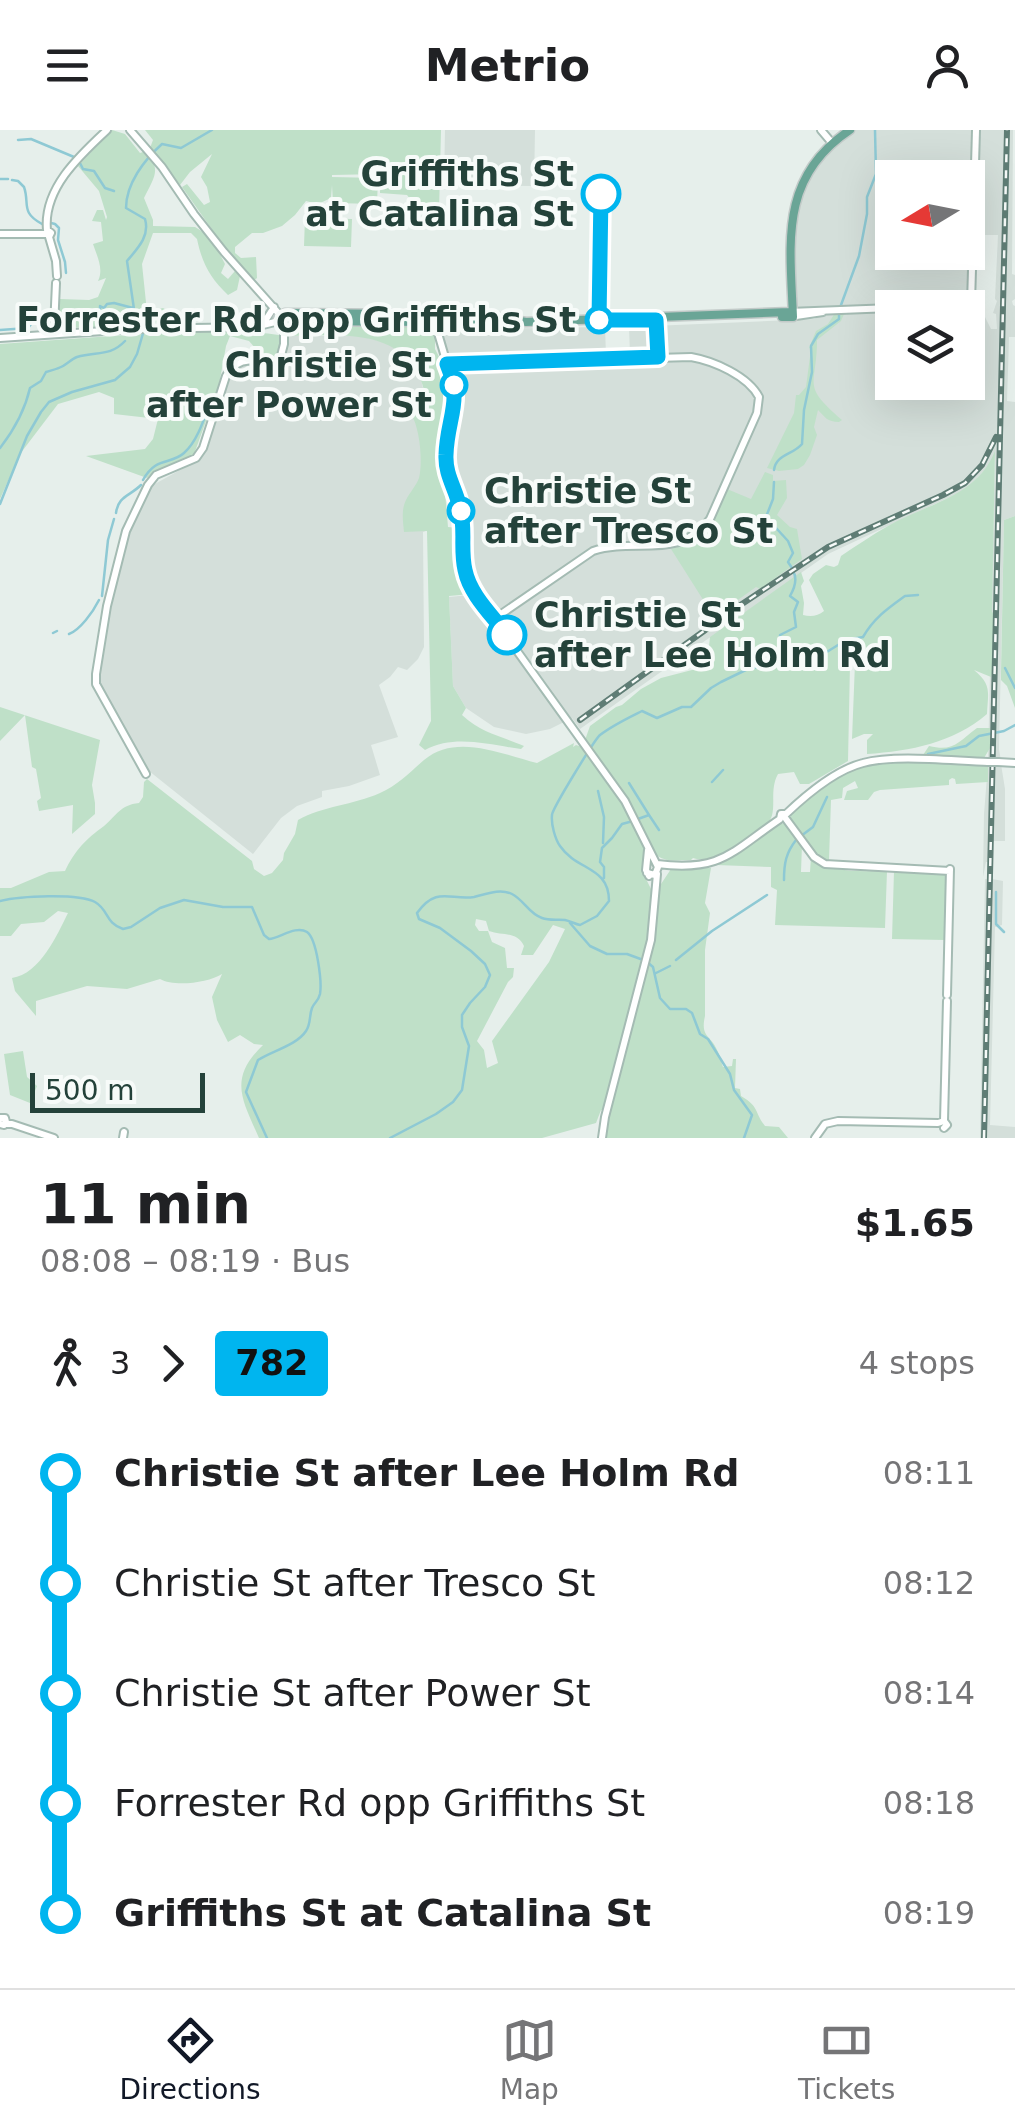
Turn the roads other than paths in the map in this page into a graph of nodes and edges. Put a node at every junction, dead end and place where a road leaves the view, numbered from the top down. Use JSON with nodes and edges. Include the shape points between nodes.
{"nodes":[{"id":1,"x":107,"y":130,"type":"edge"},
{"id":2,"x":130,"y":130,"type":"edge"},
{"id":3,"x":821,"y":130,"type":"edge"},
{"id":4,"x":842,"y":130,"type":"edge"},
{"id":5,"x":850,"y":130,"type":"edge"},
{"id":6,"x":976,"y":130,"type":"edge"},
{"id":7,"x":831,"y":141,"type":"junction"},
{"id":8,"x":802,"y":178,"type":"junction"},
{"id":9,"x":0,"y":234,"type":"edge"},
{"id":10,"x":47,"y":234,"type":"junction"},
{"id":11,"x":971,"y":290,"type":"edge"},
{"id":12,"x":358,"y":307,"type":"dead end"},
{"id":13,"x":875,"y":309,"type":"edge"},
{"id":14,"x":312,"y":314,"type":"junction"},
{"id":15,"x":340,"y":314,"type":"junction"},
{"id":16,"x":791,"y":314,"type":"junction"},
{"id":17,"x":281,"y":315,"type":"junction"},
{"id":18,"x":678,"y":317,"type":"junction"},
{"id":19,"x":644,"y":318,"type":"junction"},
{"id":20,"x":438,"y":320,"type":"junction"},
{"id":21,"x":658,"y":322,"type":"junction"},
{"id":22,"x":179,"y":326,"type":"junction"},
{"id":23,"x":55,"y":331,"type":"junction"},
{"id":24,"x":0,"y":336,"type":"edge"},
{"id":25,"x":447,"y":364,"type":"junction"},
{"id":26,"x":494,"y":619,"type":"junction"},
{"id":27,"x":1015,"y":762,"type":"edge"},
{"id":28,"x":146,"y":774,"type":"dead end"},
{"id":29,"x":784,"y":818,"type":"junction"},
{"id":30,"x":648,"y":850,"type":"junction"},
{"id":31,"x":657,"y":868,"type":"junction"},
{"id":32,"x":646,"y":870,"type":"junction"},
{"id":33,"x":654,"y":886,"type":"junction"},
{"id":34,"x":3,"y":1121,"type":"edge"},
{"id":35,"x":943,"y":1125,"type":"junction"},
{"id":36,"x":816,"y":1137,"type":"edge"},
{"id":37,"x":54,"y":1138,"type":"edge"},
{"id":38,"x":602,"y":1138,"type":"edge"},
{"id":39,"x":944,"y":1138,"type":"edge"}],
"edges":[{"from":1,"to":10,"type":"street","via":[[54,192]]},
{"from":2,"to":17,"type":"street"},
{"from":3,"to":7,"type":"street"},
{"from":4,"to":7,"type":"main road"},
{"from":5,"to":7,"type":"main road"},
{"from":6,"to":11,"type":"street"},
{"from":7,"to":8,"type":"main road","via":[[812,157]]},
{"from":8,"to":16,"type":"main road","via":[[791,226]]},
{"from":8,"to":16,"type":"main road","via":[[786,229]]},
{"from":9,"to":10,"type":"street"},
{"from":10,"to":23,"type":"street","via":[[56,261]]},
{"from":12,"to":15,"type":"main road"},
{"from":13,"to":16,"type":"street"},
{"from":14,"to":15,"type":"main road"},
{"from":14,"to":17,"type":"main road"},
{"from":14,"to":17,"type":"street"},
{"from":15,"to":20,"type":"main road"},
{"from":16,"to":18,"type":"main road"},
{"from":16,"to":21,"type":"main road"},
{"from":17,"to":20,"type":"main road"},
{"from":17,"to":22,"type":"street","via":[[256,324]]},
{"from":17,"to":22,"type":"street","via":[[255,327]]},
{"from":17,"to":28,"type":"street","via":[[278,367],[247,360],[230,369],[203,448],[196,458],[156,475],[126,532],[96,678]]},
{"from":18,"to":19,"type":"main road"},
{"from":18,"to":21,"type":"main road"},
{"from":19,"to":20,"type":"main road"},
{"from":19,"to":21,"type":"main road"},
{"from":20,"to":21,"type":"main road","via":[[506,326]]},
{"from":20,"to":25,"type":"street"},
{"from":22,"to":23,"type":"street"},
{"from":23,"to":24,"type":"street"},
{"from":25,"to":26,"type":"street","via":[[455,398],[446,465],[462,512],[465,571]]},
{"from":25,"to":26,"type":"street","via":[[694,357],[714,363],[759,397],[710,518],[690,539],[593,551]]},
{"from":26,"to":30,"type":"street","via":[[617,790]]},
{"from":27,"to":29,"type":"street","bridge":true,"via":[[862,763],[834,776]]},
{"from":29,"to":31,"type":"street","via":[[720,860]]},
{"from":29,"to":35,"type":"street","via":[[825,864],[950,869]]},
{"from":30,"to":31,"type":"street"},
{"from":30,"to":32,"type":"street"},
{"from":31,"to":32,"type":"street","via":[[652,876]]},
{"from":31,"to":33,"type":"street"},
{"from":32,"to":33,"type":"street"},
{"from":33,"to":38,"type":"street","via":[[654,925]]},
{"from":34,"to":37,"type":"street"},
{"from":35,"to":36,"type":"street","via":[[842,1121]]},
{"from":35,"to":39,"type":"street"}]}
